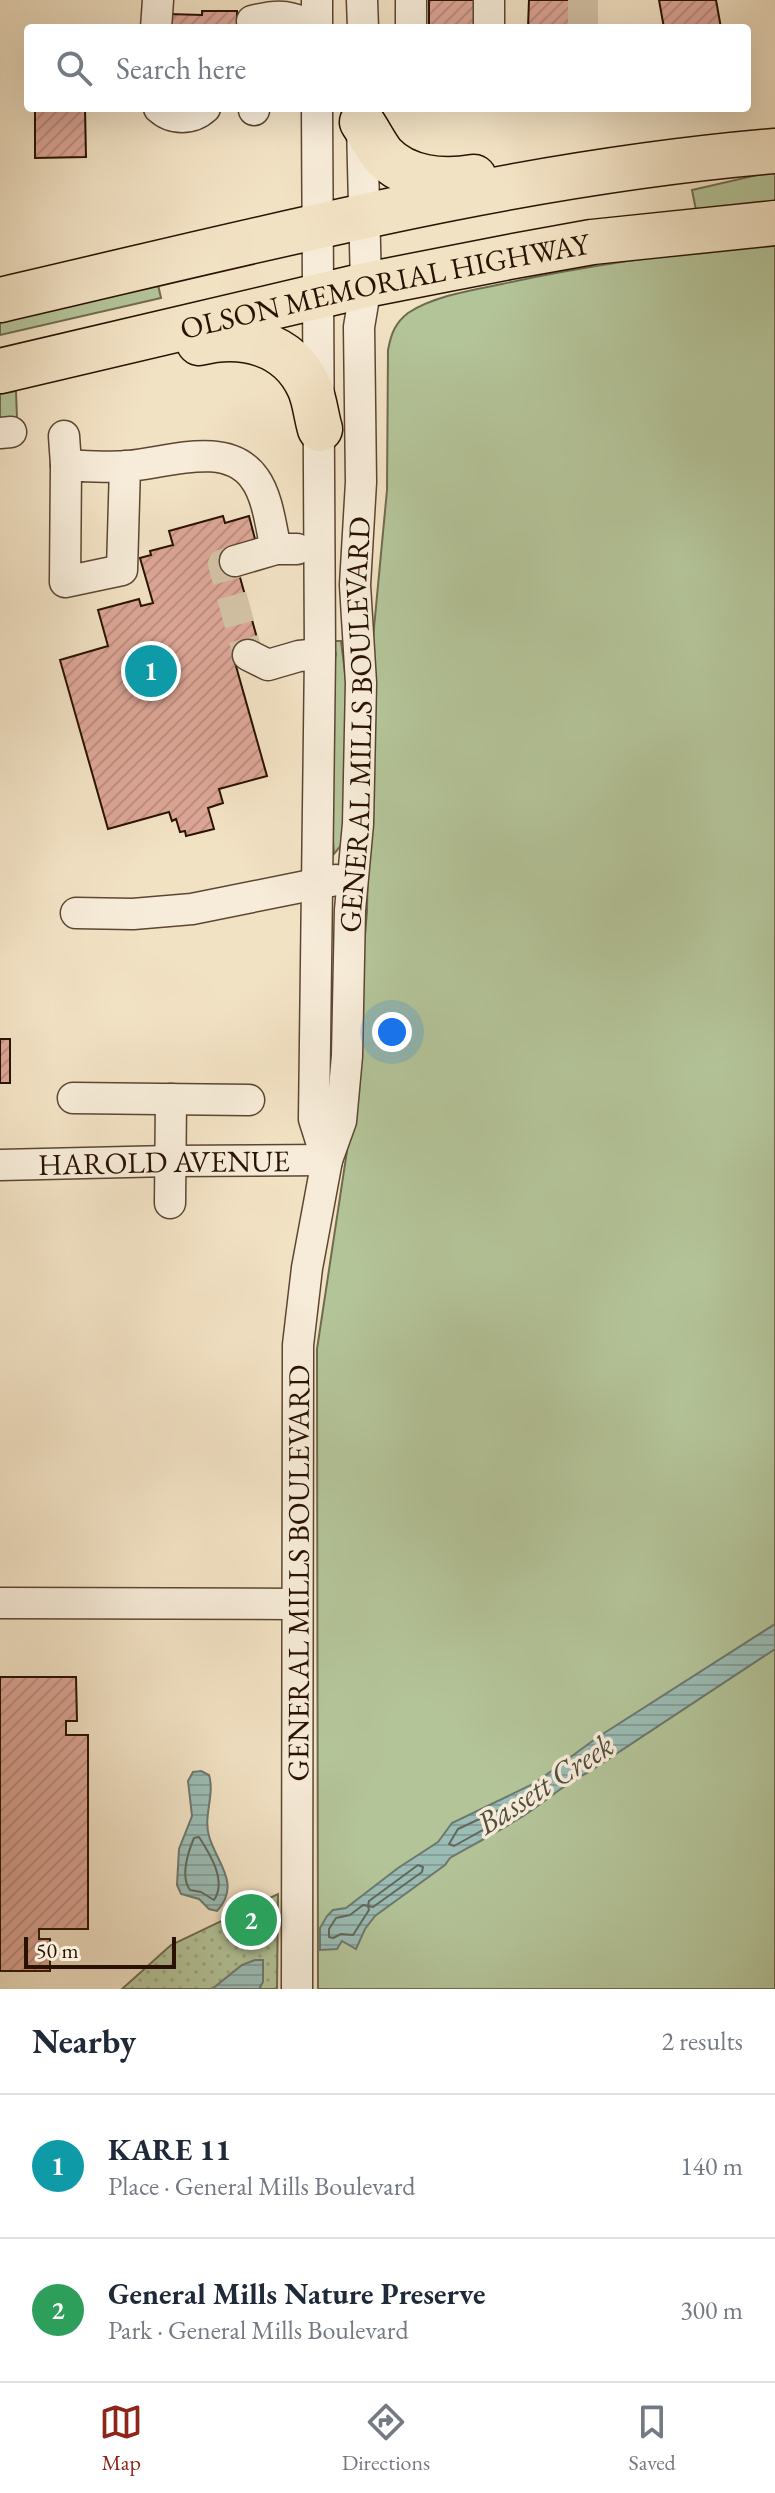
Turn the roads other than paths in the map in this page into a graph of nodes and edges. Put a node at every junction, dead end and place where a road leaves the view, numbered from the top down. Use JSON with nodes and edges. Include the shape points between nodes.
{"nodes":[{"id":1,"x":158,"y":0,"type":"edge"},
{"id":2,"x":317,"y":0,"type":"edge"},
{"id":3,"x":362,"y":0,"type":"edge"},
{"id":4,"x":489,"y":0,"type":"edge"},
{"id":5,"x":252,"y":16,"type":"edge"},
{"id":6,"x":156,"y":24,"type":"edge"},
{"id":7,"x":308,"y":24,"type":"edge"},
{"id":8,"x":317,"y":24,"type":"edge"},
{"id":9,"x":363,"y":24,"type":"edge"},
{"id":10,"x":489,"y":24,"type":"edge"},
{"id":11,"x":162,"y":112,"type":"edge"},
{"id":12,"x":200,"y":112,"type":"edge"},
{"id":13,"x":317,"y":112,"type":"edge"},
{"id":14,"x":362,"y":115,"type":"edge"},
{"id":15,"x":775,"y":151,"type":"edge"},
{"id":16,"x":698,"y":159,"type":"junction"},
{"id":17,"x":363,"y":216,"type":"junction"},
{"id":18,"x":775,"y":223,"type":"edge"},
{"id":19,"x":317,"y":226,"type":"junction"},
{"id":20,"x":366,"y":285,"type":"junction"},
{"id":21,"x":318,"y":297,"type":"junction"},
{"id":22,"x":0,"y":300,"type":"edge"},
{"id":23,"x":0,"y":374,"type":"edge"},
{"id":24,"x":320,"y":429,"type":"junction"},
{"id":25,"x":125,"y":466,"type":"junction"},
{"id":26,"x":276,"y":549,"type":"junction"},
{"id":27,"x":319,"y":549,"type":"junction"},
{"id":28,"x":235,"y":561,"type":"dead end"},
{"id":29,"x":320,"y":654,"type":"junction"},
{"id":30,"x":248,"y":655,"type":"dead end"},
{"id":31,"x":353,"y":876,"type":"junction"},
{"id":32,"x":318,"y":884,"type":"junction"},
{"id":33,"x":76,"y":913,"type":"dead end"},
{"id":34,"x":73,"y":1098,"type":"dead end"},
{"id":35,"x":171,"y":1099,"type":"junction"},
{"id":36,"x":249,"y":1100,"type":"dead end"},
{"id":37,"x":327,"y":1160,"type":"junction"},
{"id":38,"x":170,"y":1161,"type":"junction"},
{"id":39,"x":0,"y":1165,"type":"edge"},
{"id":40,"x":170,"y":1203,"type":"dead end"},
{"id":41,"x":0,"y":1603,"type":"edge"},
{"id":42,"x":297,"y":1604,"type":"junction"},
{"id":43,"x":297,"y":1989,"type":"edge"}],
"edges":[{"from":1,"to":6,"type":"street"},
{"from":2,"to":8,"type":"street"},
{"from":3,"to":9,"type":"street"},
{"from":4,"to":10,"type":"street"},
{"from":5,"to":7,"type":"street","via":[[288,15]]},
{"from":11,"to":12,"type":"street","via":[[176,118]]},
{"from":13,"to":19,"type":"street","name":"GENERAL MILLS BOULEVARD"},
{"from":14,"to":16,"type":"highway","via":[[383,155],[441,181],[633,151]]},
{"from":14,"to":17,"type":"street","name":"GENERAL MILLS BOULEVARD"},
{"from":15,"to":16,"type":"highway"},
{"from":16,"to":17,"type":"highway","via":[[538,182]]},
{"from":17,"to":19,"type":"highway"},
{"from":17,"to":20,"type":"street","name":"GENERAL MILLS BOULEVARD"},
{"from":18,"to":20,"type":"highway","name":"OLSON MEMORIAL HIGHWAY","via":[[592,242]]},
{"from":19,"to":21,"type":"street","name":"GENERAL MILLS BOULEVARD"},
{"from":19,"to":22,"type":"highway"},
{"from":20,"to":21,"type":"highway","name":"OLSON MEMORIAL HIGHWAY"},
{"from":20,"to":31,"type":"street","name":"GENERAL MILLS BOULEVARD","via":[[359,327],[361,482],[355,585],[361,683]]},
{"from":21,"to":23,"type":"highway","name":"OLSON MEMORIAL HIGHWAY"},
{"from":21,"to":24,"type":"street","name":"GENERAL MILLS BOULEVARD"},
{"from":23,"to":24,"type":"highway","via":[[64,375],[213,339],[245,338],[272,348],[298,370],[309,387]]},
{"from":24,"to":27,"type":"street","name":"GENERAL MILLS BOULEVARD"},
{"from":25,"to":25,"type":"street","via":[[65,450],[65,582],[122,570]]},
{"from":25,"to":26,"type":"street","via":[[205,456],[237,461],[259,486]]},
{"from":26,"to":27,"type":"street"},
{"from":26,"to":28,"type":"street"},
{"from":27,"to":29,"type":"street","name":"GENERAL MILLS BOULEVARD"},
{"from":29,"to":30,"type":"street","via":[[268,665]]},
{"from":29,"to":32,"type":"street","name":"GENERAL MILLS BOULEVARD"},
{"from":31,"to":32,"type":"street"},
{"from":31,"to":37,"type":"street","name":"GENERAL MILLS BOULEVARD","via":[[341,1121]]},
{"from":32,"to":33,"type":"street","via":[[192,909]]},
{"from":32,"to":37,"type":"street","name":"GENERAL MILLS BOULEVARD","via":[[314,1119]]},
{"from":34,"to":35,"type":"street"},
{"from":35,"to":36,"type":"street"},
{"from":35,"to":38,"type":"street"},
{"from":37,"to":38,"type":"street","name":"HAROLD AVENUE"},
{"from":37,"to":42,"type":"street","name":"GENERAL MILLS BOULEVARD","via":[[298,1345]]},
{"from":38,"to":39,"type":"street","name":"HAROLD AVENUE"},
{"from":38,"to":40,"type":"street"},
{"from":41,"to":42,"type":"street"},
{"from":42,"to":43,"type":"street","name":"GENERAL MILLS BOULEVARD"}]}
